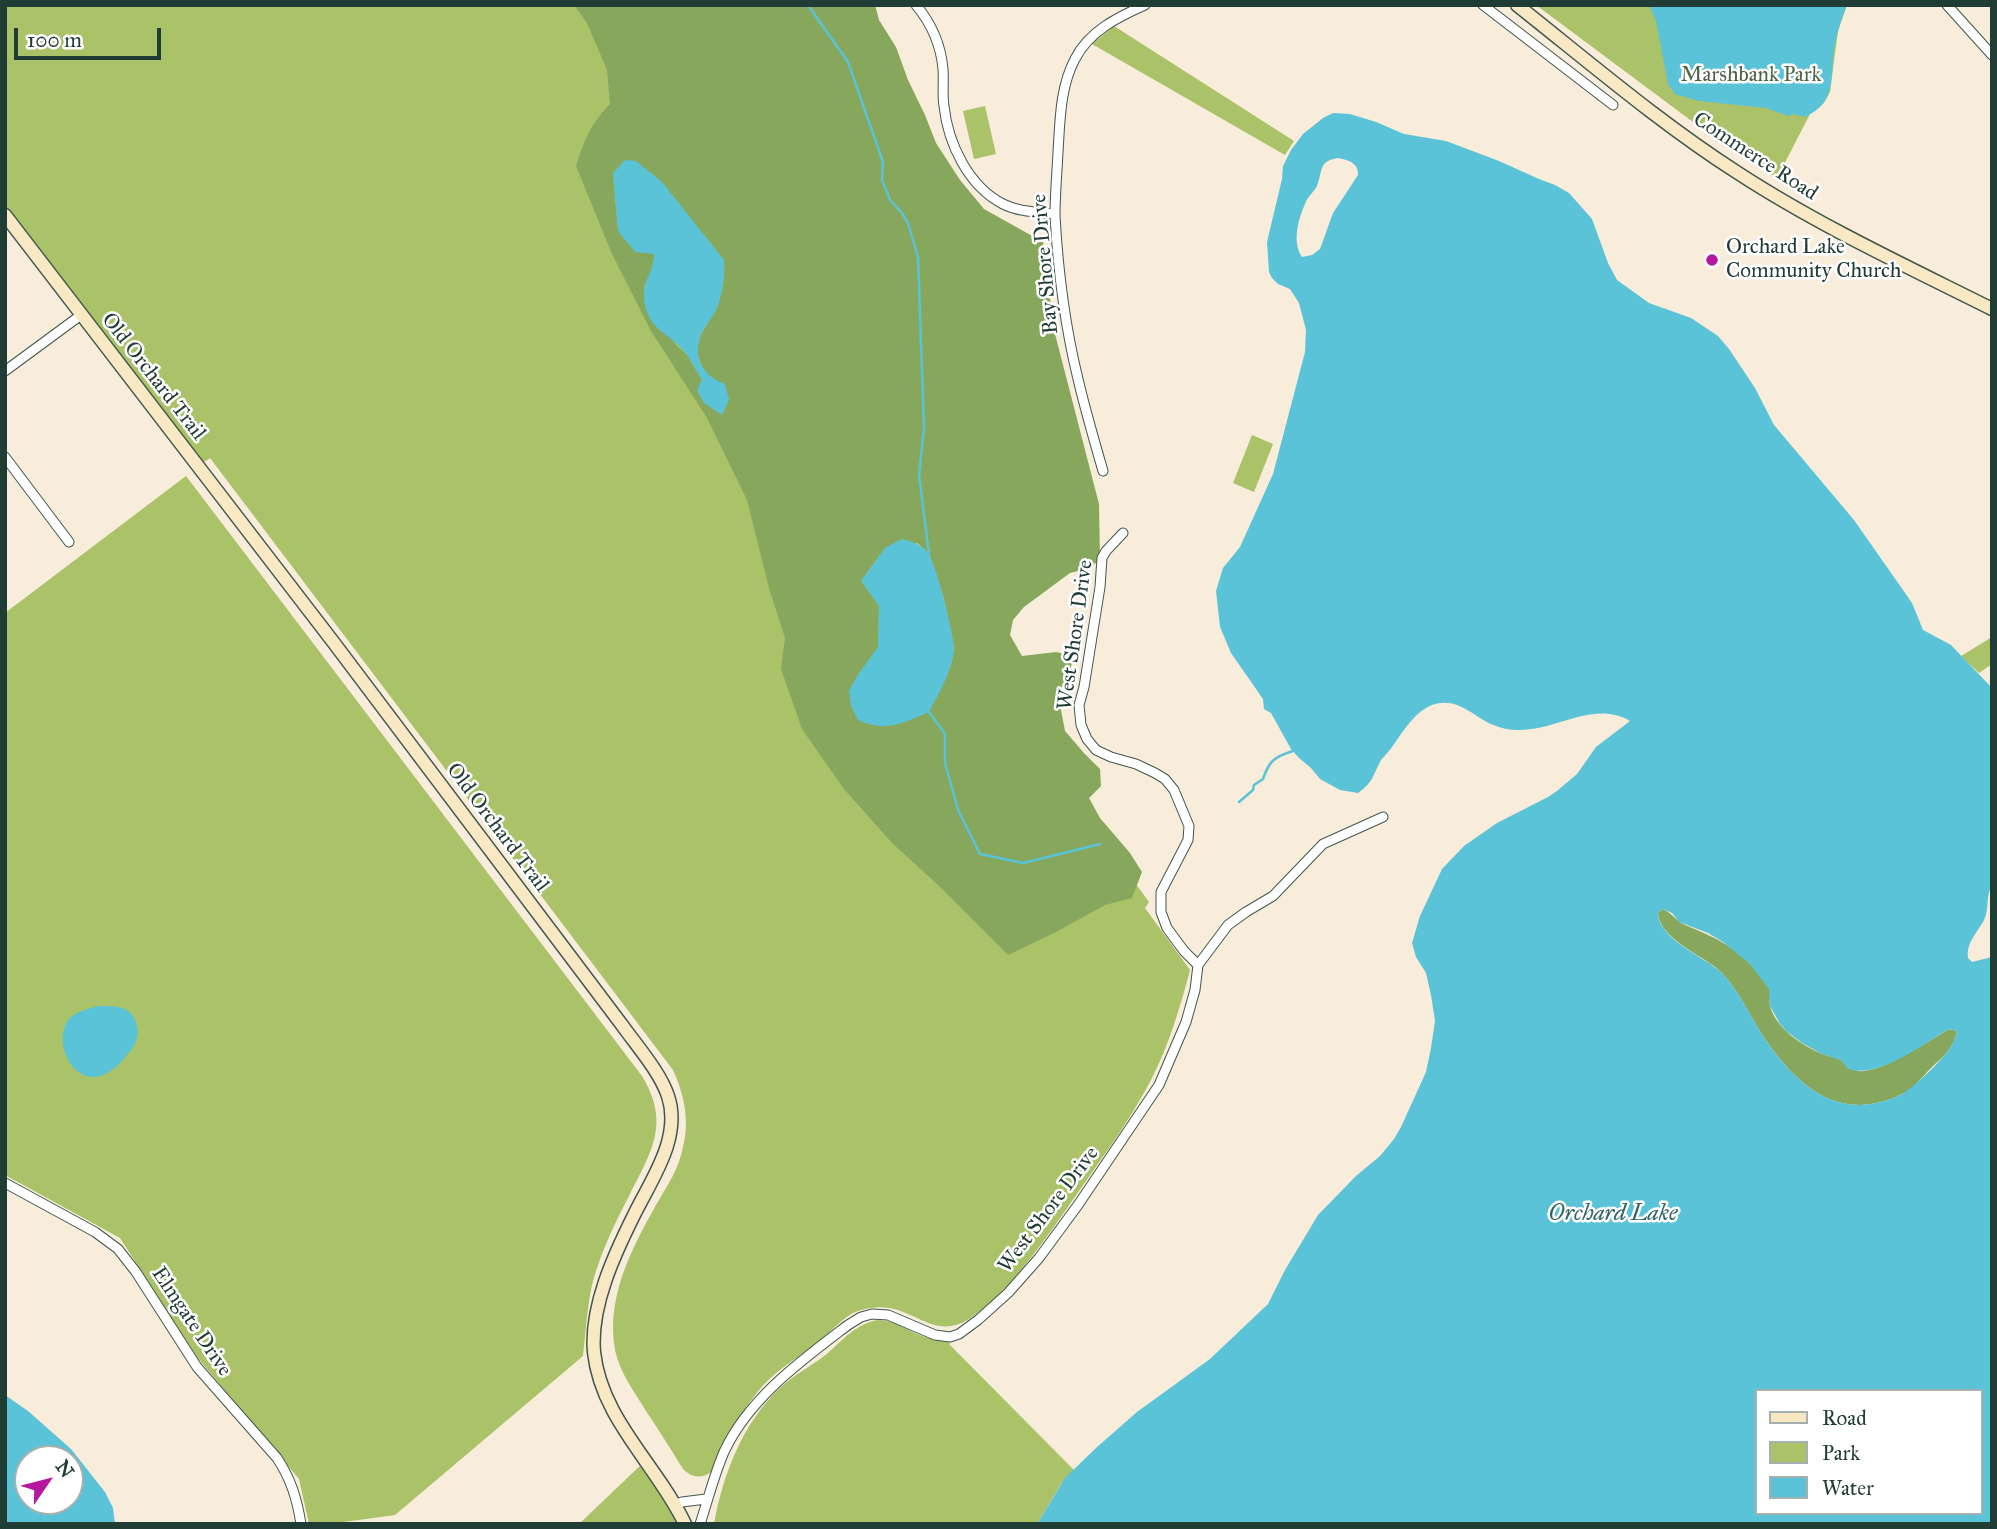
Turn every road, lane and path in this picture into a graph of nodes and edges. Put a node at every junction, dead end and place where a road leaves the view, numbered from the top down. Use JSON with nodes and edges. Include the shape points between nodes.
{"nodes":[{"id":1,"x":916,"y":5,"type":"edge"},
{"id":2,"x":1145,"y":5,"type":"edge"},
{"id":3,"x":1483,"y":5,"type":"edge"},
{"id":4,"x":1517,"y":5,"type":"edge"},
{"id":5,"x":1947,"y":5,"type":"edge"},
{"id":6,"x":1992,"y":55,"type":"edge"},
{"id":7,"x":1613,"y":105,"type":"dead end"},
{"id":8,"x":1055,"y":214,"type":"junction"},
{"id":9,"x":5,"y":215,"type":"edge"},
{"id":10,"x":1992,"y":309,"type":"edge"},
{"id":11,"x":81,"y":315,"type":"junction"},
{"id":12,"x":5,"y":371,"type":"edge"},
{"id":13,"x":5,"y":457,"type":"edge"},
{"id":14,"x":1102,"y":471,"type":"dead end"},
{"id":15,"x":1123,"y":533,"type":"dead end"},
{"id":16,"x":69,"y":542,"type":"dead end"},
{"id":17,"x":1383,"y":817,"type":"dead end"},
{"id":18,"x":1198,"y":965,"type":"junction"},
{"id":19,"x":5,"y":1183,"type":"edge"},
{"id":20,"x":706,"y":1499,"type":"junction"},
{"id":21,"x":675,"y":1505,"type":"junction"},
{"id":22,"x":301,"y":1524,"type":"edge"},
{"id":23,"x":685,"y":1524,"type":"edge"},
{"id":24,"x":701,"y":1524,"type":"edge"}],
"edges":[{"from":1,"to":8,"type":"street","via":[[930,25],[941,55],[951,140],[972,177],[1004,204]]},
{"from":2,"to":8,"type":"street","name":"Bay Shore Drive","via":[[1103,27],[1075,59],[1062,98]]},
{"from":3,"to":7,"type":"street"},
{"from":4,"to":10,"type":"street","name":"Commerce Road","via":[[1739,174]]},
{"from":5,"to":6,"type":"street"},
{"from":8,"to":14,"type":"street","name":"Bay Shore Drive","via":[[1070,339]]},
{"from":9,"to":11,"type":"street","name":"Old Orchard Trail"},
{"from":11,"to":12,"type":"street"},
{"from":11,"to":21,"type":"street","name":"Old Orchard Trail","via":[[622,1025],[669,1097],[668,1146],[618,1248],[596,1312],[594,1349],[599,1380],[610,1405]]},
{"from":13,"to":16,"type":"street"},
{"from":15,"to":18,"type":"street","name":"West Shore Drive","via":[[1102,558],[1079,705],[1081,725],[1096,750],[1155,773],[1174,790],[1189,826],[1188,840],[1161,892],[1161,912],[1167,928]]},
{"from":17,"to":18,"type":"street","name":"West Shore Drive","via":[[1323,844],[1273,896],[1228,925]]},
{"from":18,"to":20,"type":"street","name":"West Shore Drive","via":[[1186,1022],[1159,1085],[1078,1205],[1008,1293],[950,1337],[888,1315],[872,1314],[848,1325],[745,1416]]},
{"from":19,"to":22,"type":"street","name":"Elmgate Drive","via":[[118,1249],[197,1367],[277,1458],[291,1481]]},
{"from":20,"to":21,"type":"street"},
{"from":20,"to":24,"type":"street","name":"West Shore Drive"},
{"from":21,"to":23,"type":"street","name":"Old Orchard Trail"}]}
